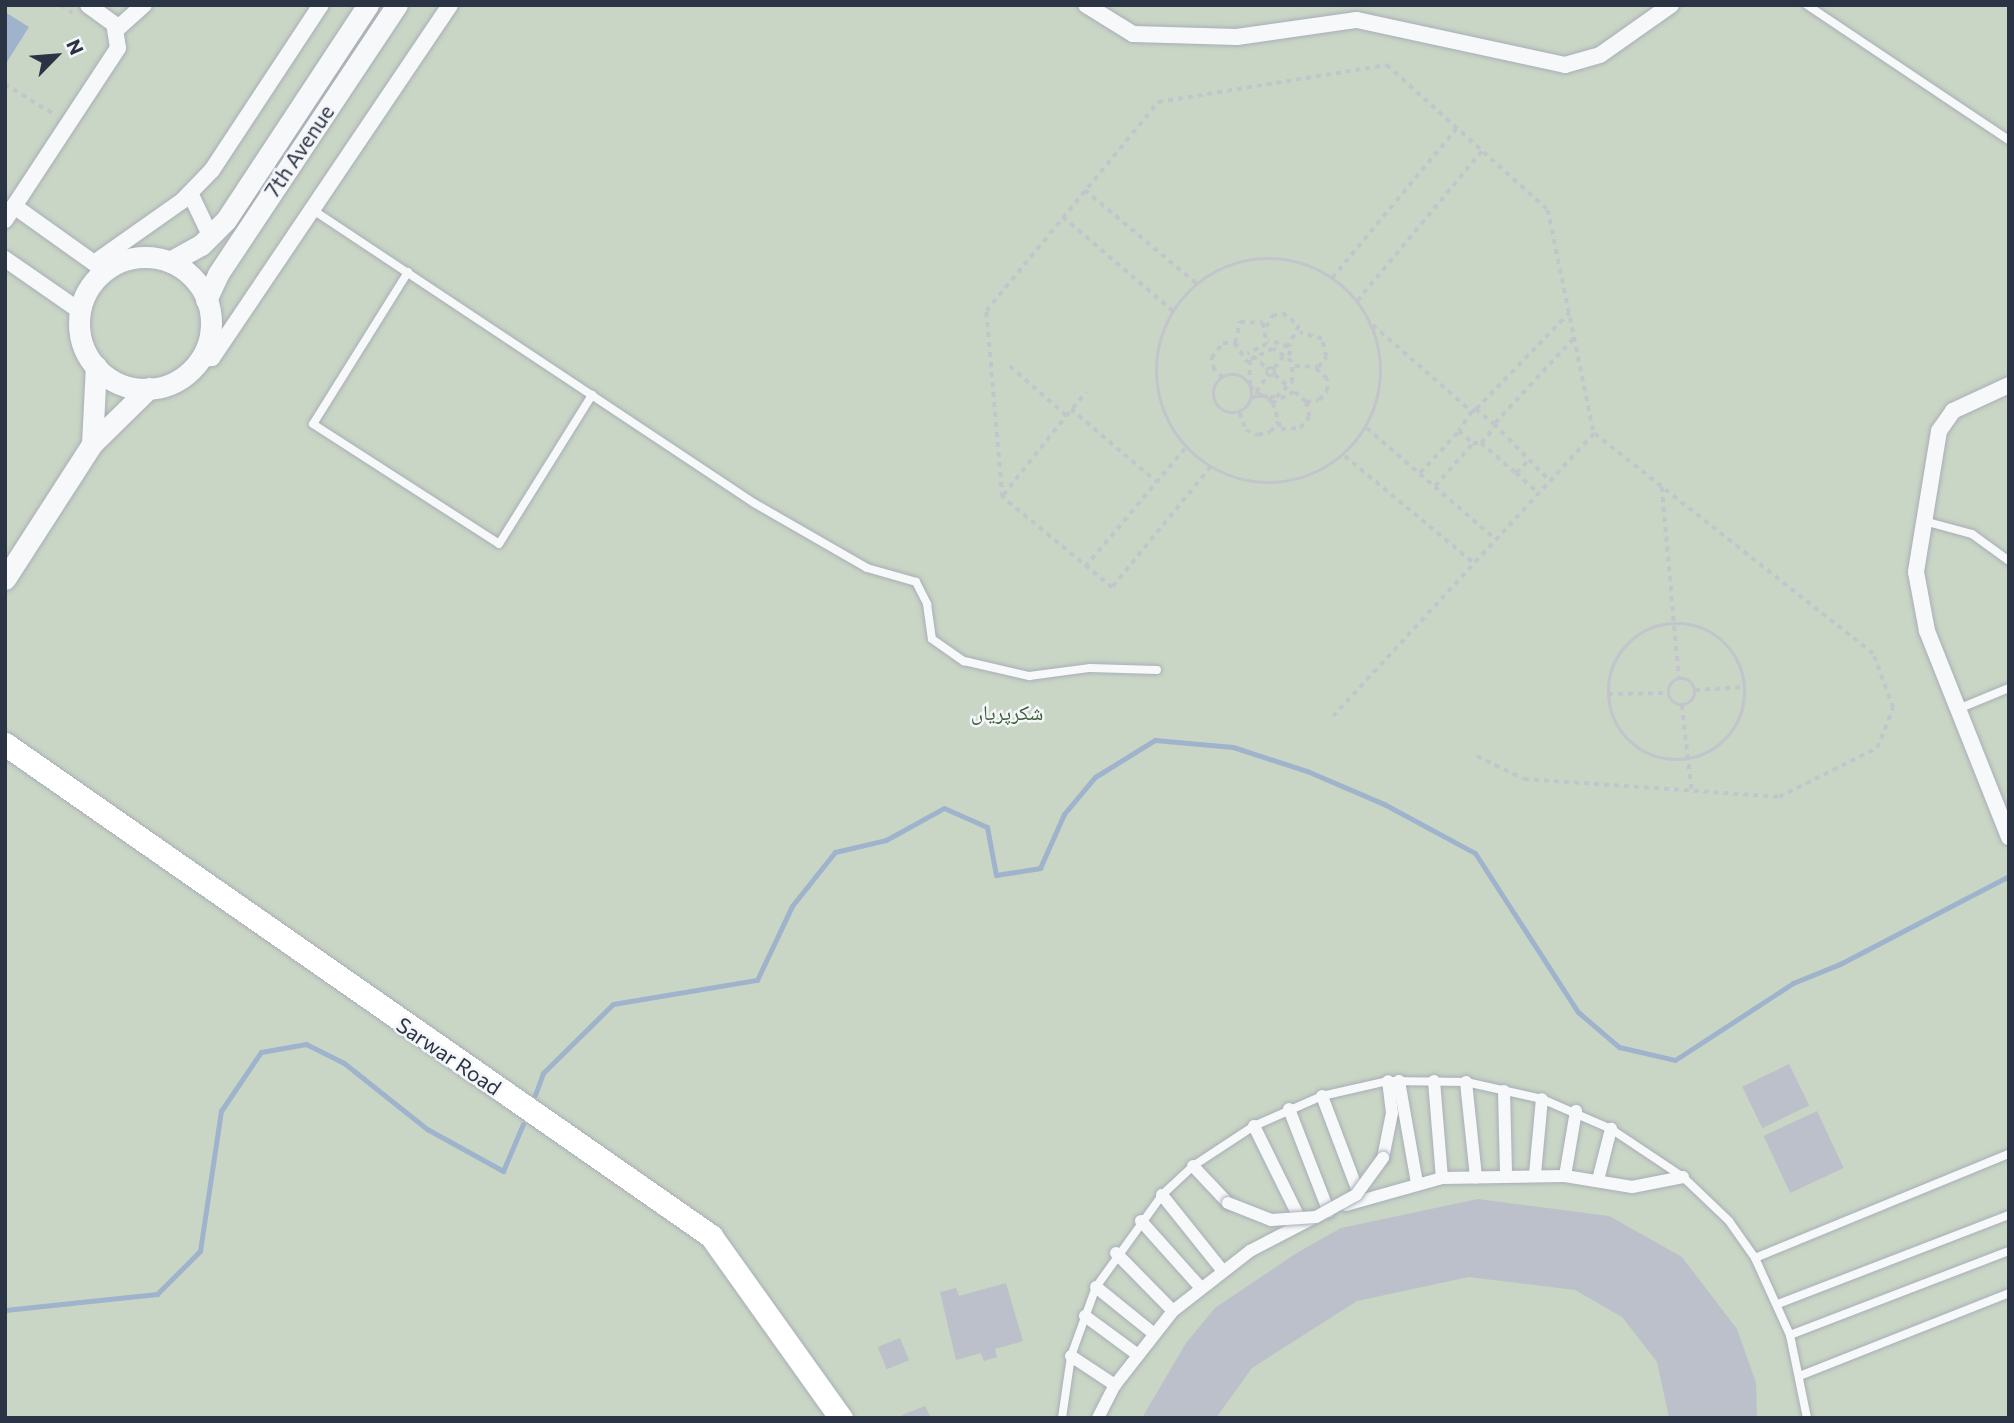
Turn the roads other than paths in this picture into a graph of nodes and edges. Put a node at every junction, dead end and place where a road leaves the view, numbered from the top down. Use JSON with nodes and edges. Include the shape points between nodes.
{"nodes":[{"id":1,"x":144,"y":5,"type":"edge"},
{"id":2,"x":321,"y":5,"type":"edge"},
{"id":3,"x":368,"y":5,"type":"edge"},
{"id":4,"x":397,"y":5,"type":"edge"},
{"id":5,"x":450,"y":5,"type":"edge"},
{"id":6,"x":1086,"y":5,"type":"edge"},
{"id":7,"x":1671,"y":5,"type":"edge"},
{"id":8,"x":1807,"y":5,"type":"edge"},
{"id":9,"x":85,"y":12,"type":"edge"},
{"id":10,"x":117,"y":29,"type":"junction"},
{"id":11,"x":2009,"y":140,"type":"edge"},
{"id":12,"x":190,"y":193,"type":"junction"},
{"id":13,"x":313,"y":210,"type":"junction"},
{"id":14,"x":10,"y":213,"type":"edge"},
{"id":15,"x":211,"y":237,"type":"junction"},
{"id":16,"x":5,"y":259,"type":"edge"},
{"id":17,"x":170,"y":262,"type":"junction"},
{"id":18,"x":99,"y":267,"type":"junction"},
{"id":19,"x":408,"y":272,"type":"junction"},
{"id":20,"x":206,"y":300,"type":"junction"},
{"id":21,"x":80,"y":311,"type":"junction"},
{"id":22,"x":199,"y":359,"type":"junction"},
{"id":23,"x":96,"y":366,"type":"junction"},
{"id":24,"x":2009,"y":385,"type":"edge"},
{"id":25,"x":149,"y":388,"type":"junction"},
{"id":26,"x":592,"y":395,"type":"junction"},
{"id":27,"x":92,"y":444,"type":"junction"},
{"id":28,"x":1924,"y":521,"type":"junction"},
{"id":29,"x":2009,"y":561,"type":"edge"},
{"id":30,"x":5,"y":579,"type":"edge"},
{"id":31,"x":1157,"y":670,"type":"dead end"},
{"id":32,"x":2009,"y":688,"type":"edge"},
{"id":33,"x":1958,"y":709,"type":"junction"},
{"id":34,"x":6,"y":747,"type":"edge"},
{"id":35,"x":2009,"y":837,"type":"edge"},
{"id":36,"x":1394,"y":1081,"type":"junction"},
{"id":37,"x":1434,"y":1081,"type":"junction"},
{"id":38,"x":1466,"y":1082,"type":"junction"},
{"id":39,"x":1504,"y":1091,"type":"junction"},
{"id":40,"x":1322,"y":1096,"type":"junction"},
{"id":41,"x":1542,"y":1099,"type":"junction"},
{"id":42,"x":1289,"y":1109,"type":"junction"},
{"id":43,"x":1576,"y":1111,"type":"junction"},
{"id":44,"x":1254,"y":1126,"type":"junction"},
{"id":45,"x":1611,"y":1129,"type":"junction"},
{"id":46,"x":2009,"y":1154,"type":"edge"},
{"id":47,"x":1193,"y":1166,"type":"junction"},
{"id":48,"x":1535,"y":1174,"type":"junction"},
{"id":49,"x":1506,"y":1175,"type":"junction"},
{"id":50,"x":1565,"y":1176,"type":"junction"},
{"id":51,"x":1476,"y":1177,"type":"junction"},
{"id":52,"x":1683,"y":1177,"type":"junction"},
{"id":53,"x":1442,"y":1178,"type":"junction"},
{"id":54,"x":1598,"y":1180,"type":"junction"},
{"id":55,"x":1416,"y":1183,"type":"junction"},
{"id":56,"x":1162,"y":1195,"type":"junction"},
{"id":57,"x":1361,"y":1199,"type":"junction"},
{"id":58,"x":1329,"y":1212,"type":"junction"},
{"id":59,"x":2009,"y":1215,"type":"edge"},
{"id":60,"x":1140,"y":1222,"type":"junction"},
{"id":61,"x":1301,"y":1223,"type":"junction"},
{"id":62,"x":2009,"y":1251,"type":"edge"},
{"id":63,"x":1116,"y":1253,"type":"junction"},
{"id":64,"x":1755,"y":1258,"type":"junction"},
{"id":65,"x":1222,"y":1270,"type":"junction"},
{"id":66,"x":1096,"y":1287,"type":"junction"},
{"id":67,"x":1201,"y":1288,"type":"junction"},
{"id":68,"x":2009,"y":1293,"type":"edge"},
{"id":69,"x":1778,"y":1304,"type":"junction"},
{"id":70,"x":1173,"y":1311,"type":"junction"},
{"id":71,"x":1085,"y":1316,"type":"junction"},
{"id":72,"x":1153,"y":1333,"type":"junction"},
{"id":73,"x":1790,"y":1335,"type":"junction"},
{"id":74,"x":1138,"y":1355,"type":"junction"},
{"id":75,"x":1071,"y":1356,"type":"junction"},
{"id":76,"x":1802,"y":1375,"type":"junction"},
{"id":77,"x":1115,"y":1385,"type":"junction"},
{"id":78,"x":841,"y":1418,"type":"edge"},
{"id":79,"x":1062,"y":1418,"type":"edge"},
{"id":80,"x":1098,"y":1418,"type":"edge"},
{"id":81,"x":1807,"y":1418,"type":"edge"}],
"edges":[{"from":1,"to":10,"type":"street"},
{"from":2,"to":12,"type":"street","via":[[212,170]]},
{"from":3,"to":15,"type":"street","name":"7th Avenue"},
{"from":4,"to":20,"type":"street","name":"7th Avenue","via":[[218,274]]},
{"from":5,"to":13,"type":"street"},
{"from":6,"to":7,"type":"street","via":[[1133,33],[1237,37],[1357,20],[1565,65],[1600,55]]},
{"from":8,"to":11,"type":"lane"},
{"from":9,"to":10,"type":"street"},
{"from":10,"to":14,"type":"street","via":[[118,48]]},
{"from":12,"to":15,"type":"street"},
{"from":12,"to":18,"type":"street"},
{"from":13,"to":19,"type":"lane"},
{"from":13,"to":22,"type":"street","via":[[212,358]]},
{"from":14,"to":18,"type":"street"},
{"from":15,"to":17,"type":"street","name":"7th Avenue"},
{"from":16,"to":21,"type":"street"},
{"from":17,"to":18,"type":"street","via":[[140,257]]},
{"from":17,"to":20,"type":"street","via":[[195,280]]},
{"from":18,"to":21,"type":"street"},
{"from":19,"to":26,"type":"lane"},
{"from":19,"to":26,"type":"lane","via":[[313,424],[499,544]]},
{"from":20,"to":22,"type":"street","via":[[210,331]]},
{"from":21,"to":23,"type":"street","via":[[82,340]]},
{"from":22,"to":25,"type":"street","via":[[178,380]]},
{"from":23,"to":25,"type":"street","via":[[126,386]]},
{"from":23,"to":27,"type":"street"},
{"from":24,"to":28,"type":"street","via":[[1953,411],[1938,431]]},
{"from":25,"to":27,"type":"street"},
{"from":26,"to":31,"type":"lane","via":[[754,503],[867,568],[916,582],[927,604],[932,639],[964,661],[1030,676],[1111,667]]},
{"from":27,"to":30,"type":"street"},
{"from":28,"to":29,"type":"lane","via":[[1972,534]]},
{"from":28,"to":33,"type":"street","via":[[1916,572],[1919,601]]},
{"from":32,"to":33,"type":"lane"},
{"from":33,"to":35,"type":"street"},
{"from":34,"to":78,"type":"main road","name":"Sarwar Road","via":[[702,1229],[738,1269]]},
{"from":36,"to":37,"type":"lane"},
{"from":36,"to":40,"type":"lane"},
{"from":36,"to":47,"type":"street","bridge":true,"via":[[1383,1158],[1356,1195],[1316,1217],[1270,1220],[1228,1203]]},
{"from":36,"to":55,"type":"street"},
{"from":37,"to":38,"type":"lane"},
{"from":37,"to":53,"type":"street"},
{"from":38,"to":39,"type":"lane"},
{"from":38,"to":51,"type":"street"},
{"from":39,"to":41,"type":"lane"},
{"from":39,"to":49,"type":"street"},
{"from":40,"to":42,"type":"lane"},
{"from":40,"to":57,"type":"street"},
{"from":41,"to":43,"type":"lane"},
{"from":41,"to":48,"type":"street"},
{"from":42,"to":44,"type":"lane"},
{"from":42,"to":58,"type":"street"},
{"from":43,"to":45,"type":"lane"},
{"from":43,"to":50,"type":"street"},
{"from":44,"to":47,"type":"lane"},
{"from":44,"to":61,"type":"street"},
{"from":45,"to":52,"type":"lane"},
{"from":45,"to":54,"type":"street"},
{"from":46,"to":64,"type":"lane"},
{"from":47,"to":56,"type":"lane"},
{"from":48,"to":49,"type":"street"},
{"from":48,"to":50,"type":"street"},
{"from":49,"to":51,"type":"street"},
{"from":50,"to":54,"type":"street"},
{"from":51,"to":53,"type":"street"},
{"from":52,"to":54,"type":"street","via":[[1632,1187]]},
{"from":52,"to":64,"type":"lane","via":[[1728,1222]]},
{"from":53,"to":55,"type":"street"},
{"from":55,"to":57,"type":"street"},
{"from":56,"to":60,"type":"lane"},
{"from":56,"to":65,"type":"street"},
{"from":57,"to":58,"type":"street"},
{"from":58,"to":61,"type":"street"},
{"from":59,"to":69,"type":"lane"},
{"from":60,"to":63,"type":"lane"},
{"from":60,"to":67,"type":"street"},
{"from":61,"to":65,"type":"street"},
{"from":62,"to":73,"type":"lane"},
{"from":63,"to":66,"type":"lane"},
{"from":63,"to":70,"type":"street"},
{"from":64,"to":69,"type":"lane"},
{"from":65,"to":67,"type":"street"},
{"from":66,"to":71,"type":"lane"},
{"from":66,"to":72,"type":"street"},
{"from":67,"to":70,"type":"street"},
{"from":68,"to":76,"type":"lane"},
{"from":69,"to":73,"type":"lane"},
{"from":70,"to":72,"type":"street"},
{"from":71,"to":74,"type":"street"},
{"from":71,"to":75,"type":"lane"},
{"from":72,"to":74,"type":"street"},
{"from":73,"to":76,"type":"lane"},
{"from":74,"to":77,"type":"street"},
{"from":75,"to":77,"type":"street"},
{"from":75,"to":79,"type":"lane"},
{"from":76,"to":81,"type":"lane"},
{"from":77,"to":80,"type":"street"}]}
